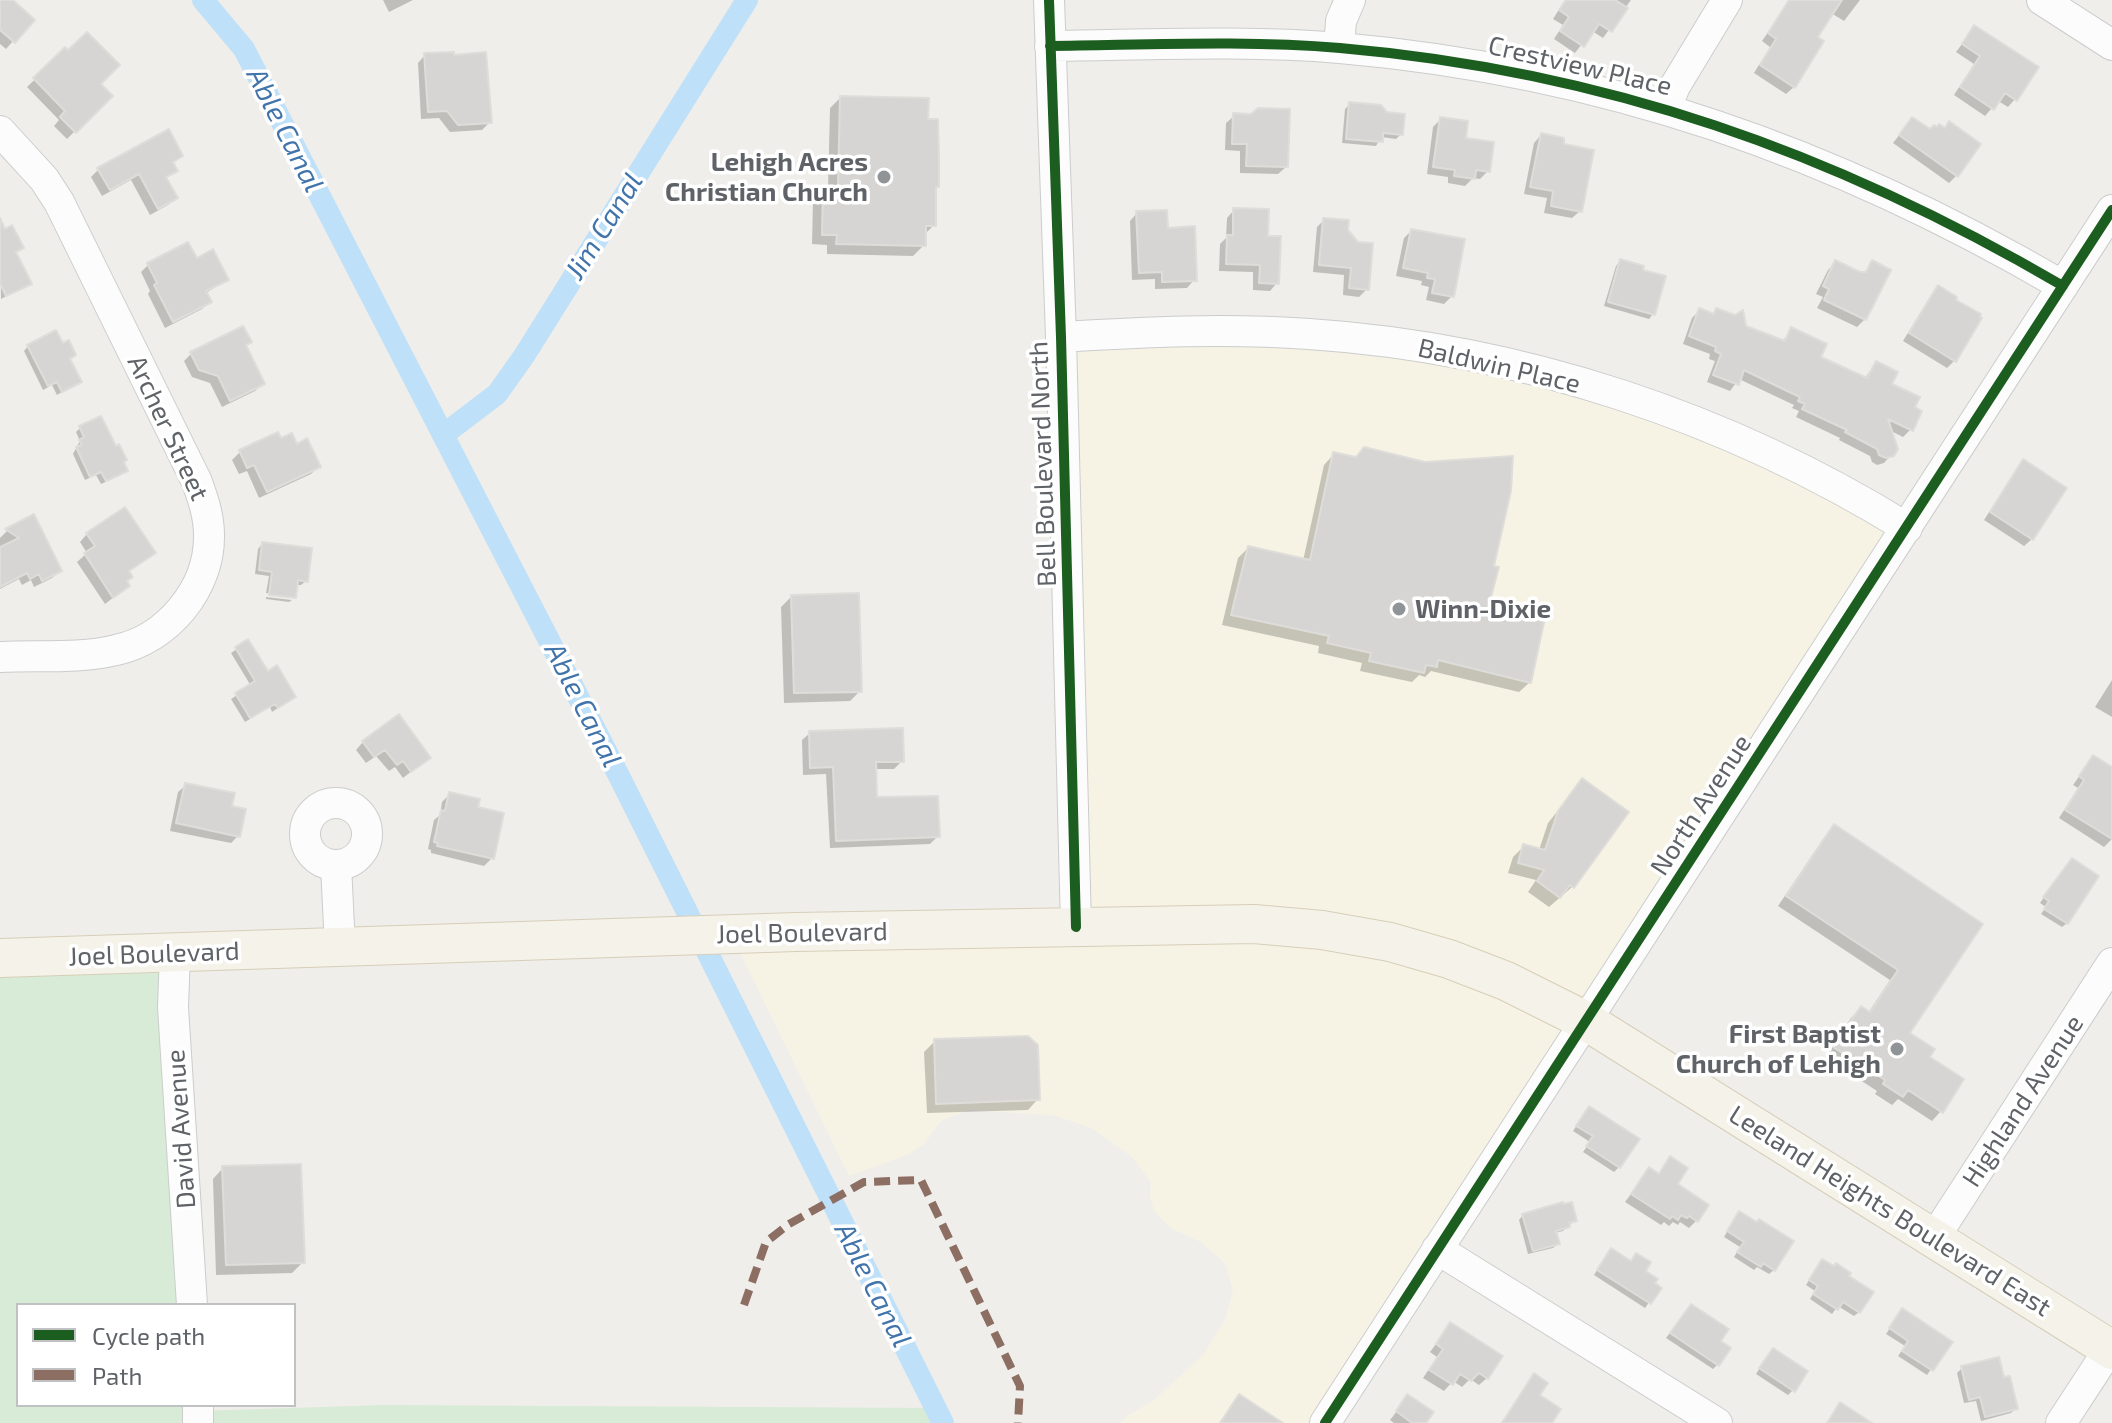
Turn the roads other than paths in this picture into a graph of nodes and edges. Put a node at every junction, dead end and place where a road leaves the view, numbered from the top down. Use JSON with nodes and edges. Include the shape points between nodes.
{"nodes":[{"id":1,"x":1049,"y":0,"type":"edge"},
{"id":2,"x":1350,"y":0,"type":"edge"},
{"id":3,"x":1727,"y":0,"type":"edge"},
{"id":4,"x":2042,"y":0,"type":"edge"},
{"id":5,"x":2112,"y":45,"type":"edge"},
{"id":6,"x":1050,"y":46,"type":"junction"},
{"id":7,"x":1339,"y":48,"type":"junction"},
{"id":8,"x":1666,"y":108,"type":"junction"},
{"id":9,"x":3,"y":140,"type":"edge"},
{"id":10,"x":2112,"y":210,"type":"edge"},
{"id":11,"x":2063,"y":286,"type":"junction"},
{"id":12,"x":1061,"y":337,"type":"junction"},
{"id":13,"x":1907,"y":528,"type":"junction"},
{"id":14,"x":0,"y":657,"type":"edge"},
{"id":15,"x":336,"y":865,"type":"dead end"},
{"id":16,"x":1076,"y":927,"type":"junction"},
{"id":17,"x":340,"y":948,"type":"junction"},
{"id":18,"x":175,"y":953,"type":"junction"},
{"id":19,"x":0,"y":958,"type":"edge"},
{"id":20,"x":2112,"y":963,"type":"edge"},
{"id":21,"x":1586,"y":1021,"type":"junction"},
{"id":22,"x":1934,"y":1238,"type":"junction"},
{"id":23,"x":1437,"y":1249,"type":"junction"},
{"id":24,"x":192,"y":1303,"type":"edge"},
{"id":25,"x":2111,"y":1349,"type":"edge"},
{"id":26,"x":1325,"y":1423,"type":"edge"},
{"id":27,"x":1717,"y":1423,"type":"edge"},
{"id":28,"x":2061,"y":1423,"type":"edge"}],
"edges":[{"from":1,"to":6,"type":"street","name":"Bell Boulevard North"},
{"from":2,"to":7,"type":"street","via":[[1341,21]]},
{"from":3,"to":8,"type":"street"},
{"from":4,"to":5,"type":"street"},
{"from":6,"to":7,"type":"street","name":"Crestview Place"},
{"from":6,"to":12,"type":"street","name":"Bell Boulevard North"},
{"from":7,"to":8,"type":"street","name":"Crestview Place","via":[[1462,62]]},
{"from":8,"to":11,"type":"street","name":"Crestview Place","via":[[1814,160],[1989,243]]},
{"from":9,"to":14,"type":"street","name":"Archer Street","via":[[44,179],[59,202],[197,482],[207,508],[209,536],[196,588],[166,626],[143,641],[90,654]]},
{"from":10,"to":11,"type":"street","name":"North Avenue"},
{"from":11,"to":13,"type":"street","name":"North Avenue"},
{"from":12,"to":13,"type":"street","name":"Baldwin Place","via":[[1263,332],[1384,341],[1466,354],[1566,379],[1699,423],[1790,463]]},
{"from":12,"to":16,"type":"street","name":"Bell Boulevard North"},
{"from":13,"to":21,"type":"street","name":"North Avenue"},
{"from":15,"to":17,"type":"street"},
{"from":16,"to":17,"type":"main road","name":"Joel Boulevard"},
{"from":16,"to":21,"type":"main road","name":"Joel Boulevard","via":[[1254,924],[1390,942],[1506,981]]},
{"from":17,"to":18,"type":"main road","name":"Joel Boulevard"},
{"from":18,"to":19,"type":"main road","name":"Joel Boulevard"},
{"from":18,"to":24,"type":"street","name":"David Avenue","via":[[173,1007]]},
{"from":20,"to":22,"type":"street","name":"Highland Avenue"},
{"from":21,"to":22,"type":"main road","name":"Leeland Heights Boulevard East"},
{"from":21,"to":23,"type":"street","name":"North Avenue"},
{"from":22,"to":25,"type":"main road","name":"Leeland Heights Boulevard East"},
{"from":23,"to":26,"type":"street","name":"North Avenue"},
{"from":23,"to":27,"type":"street"},
{"from":25,"to":28,"type":"street"}]}
